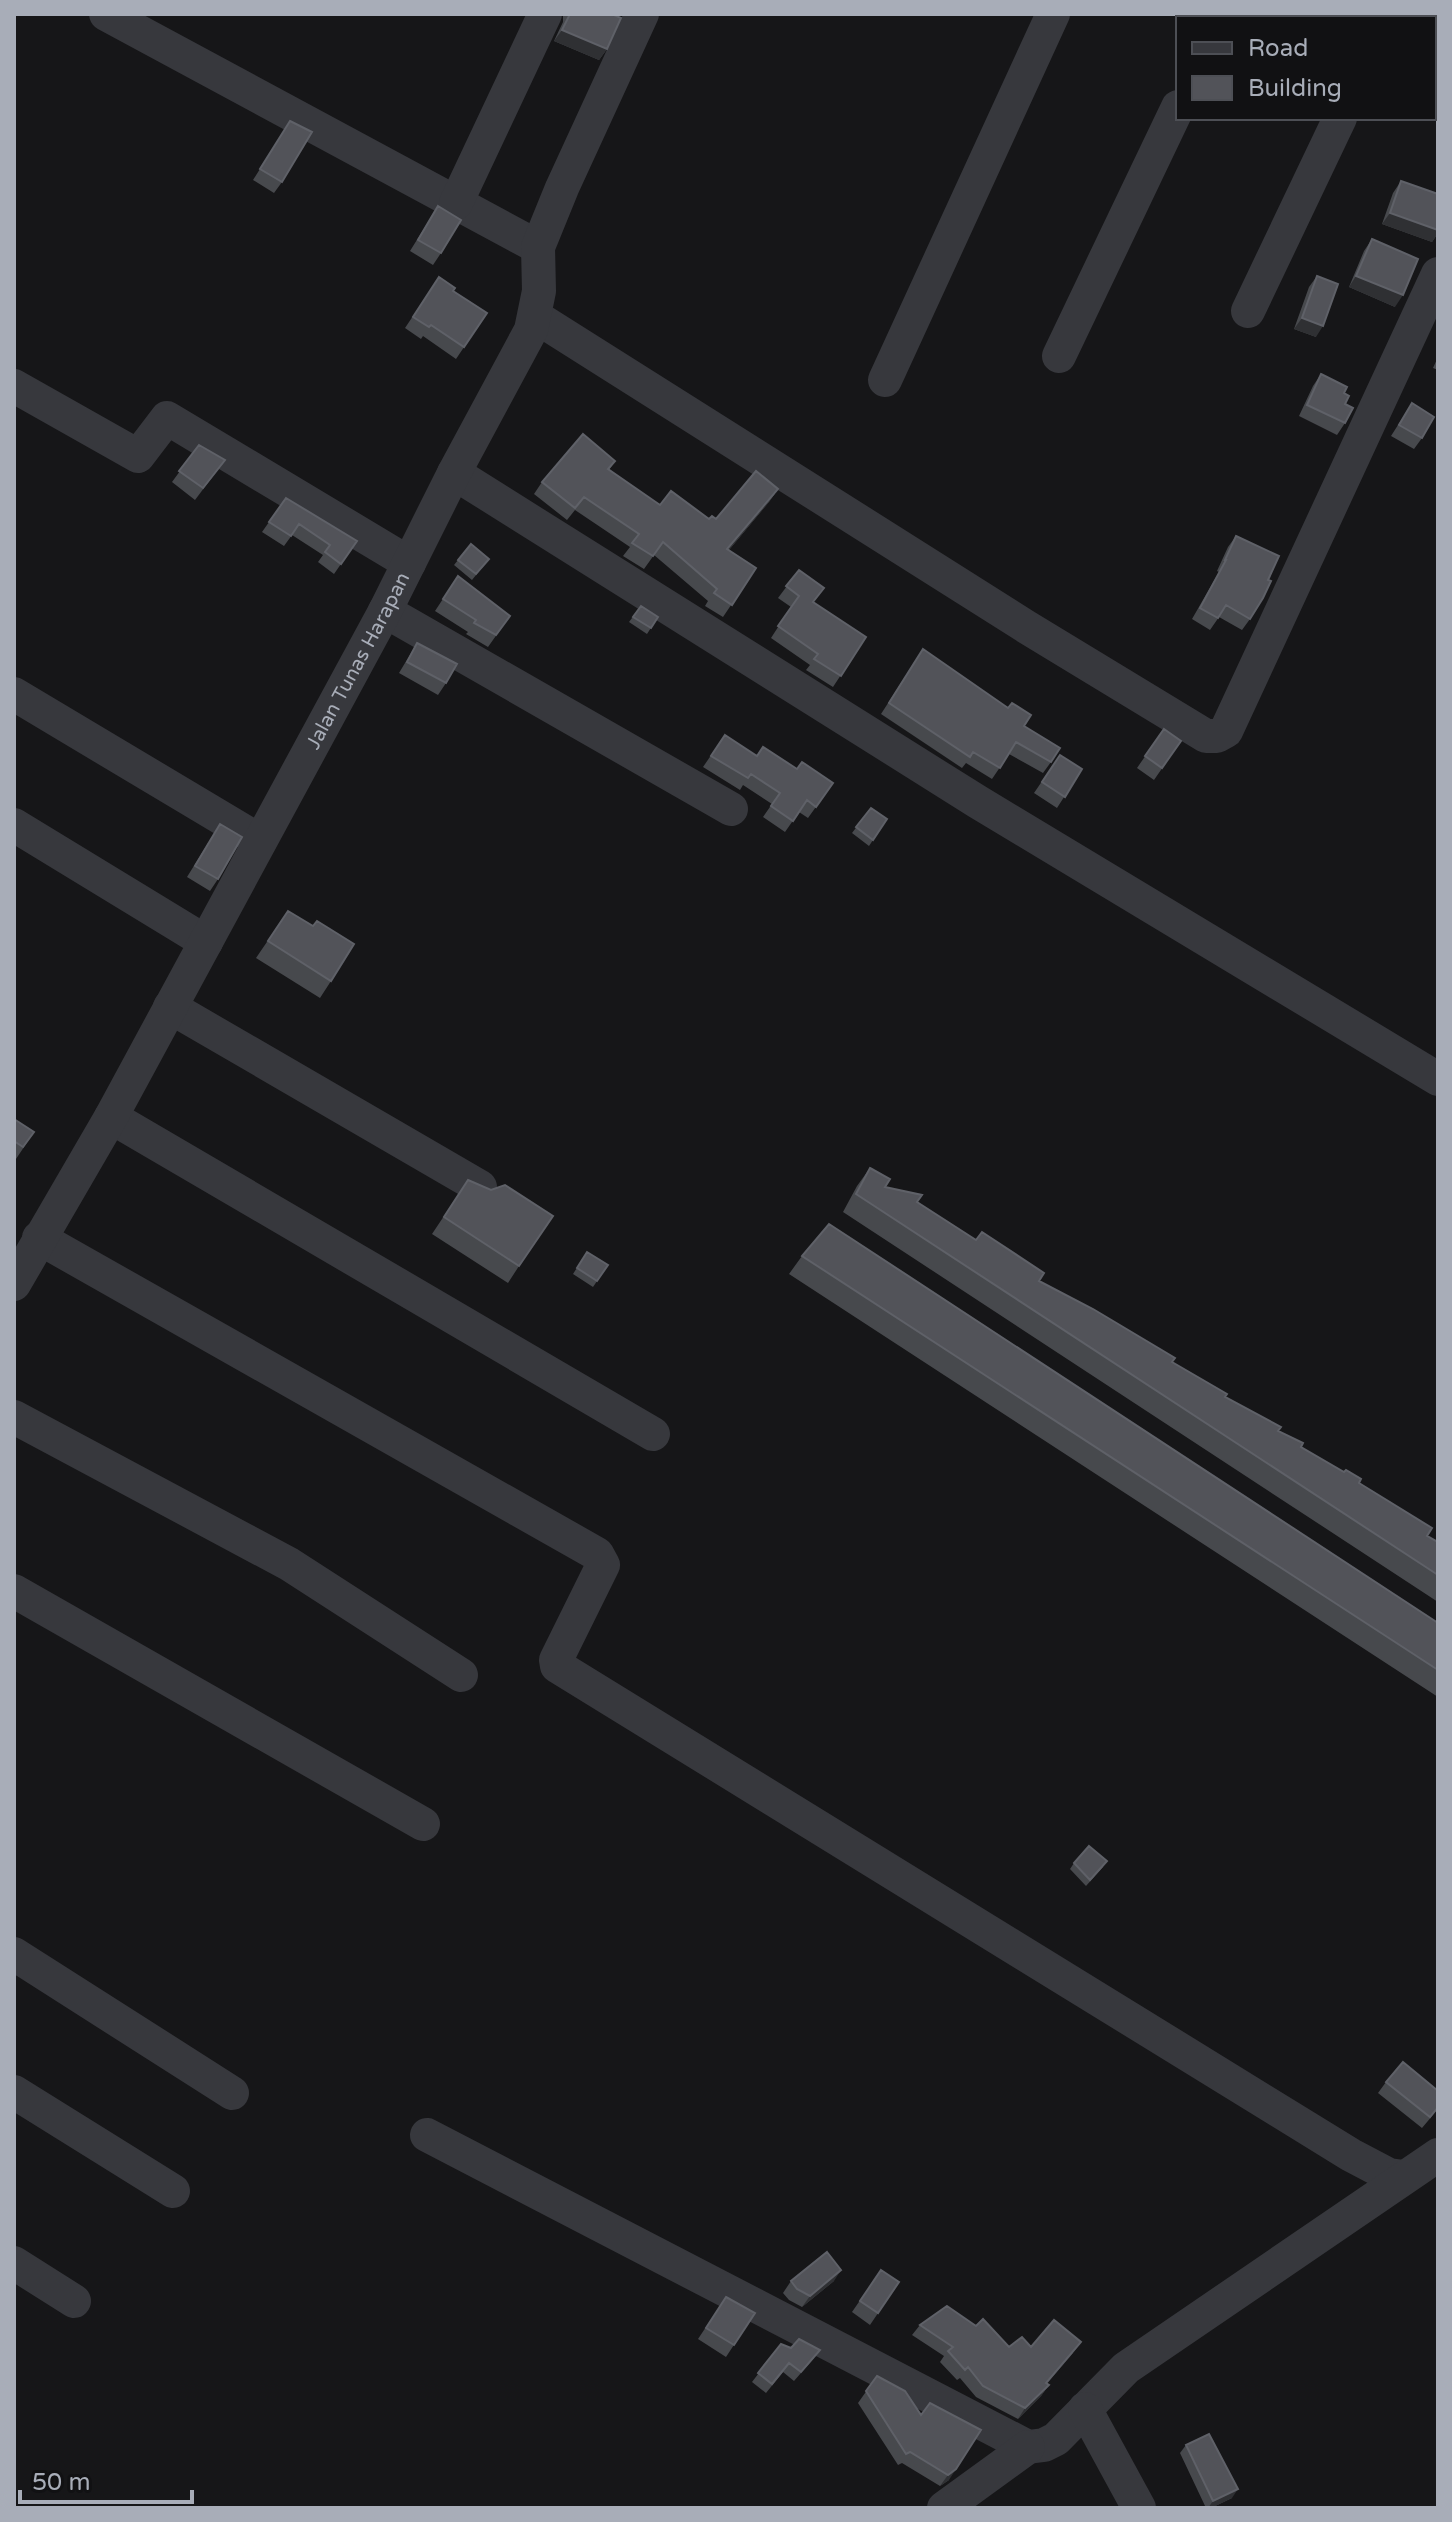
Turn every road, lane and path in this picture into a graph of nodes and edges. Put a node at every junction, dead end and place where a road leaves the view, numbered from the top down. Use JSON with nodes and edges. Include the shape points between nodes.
{"nodes":[{"id":1,"x":106,"y":14,"type":"edge"},
{"id":2,"x":545,"y":14,"type":"edge"},
{"id":3,"x":642,"y":14,"type":"edge"},
{"id":4,"x":1053,"y":14,"type":"edge"},
{"id":5,"x":1176,"y":111,"type":"edge"},
{"id":6,"x":1339,"y":120,"type":"edge"},
{"id":7,"x":456,"y":203,"type":"junction"},
{"id":8,"x":538,"y":247,"type":"junction"},
{"id":9,"x":1438,"y":274,"type":"edge"},
{"id":10,"x":1248,"y":311,"type":"dead end"},
{"id":11,"x":536,"y":317,"type":"junction"},
{"id":12,"x":1059,"y":356,"type":"dead end"},
{"id":13,"x":885,"y":380,"type":"dead end"},
{"id":14,"x":14,"y":386,"type":"edge"},
{"id":15,"x":454,"y":473,"type":"junction"},
{"id":16,"x":409,"y":563,"type":"junction"},
{"id":17,"x":385,"y":611,"type":"junction"},
{"id":18,"x":14,"y":694,"type":"edge"},
{"id":19,"x":731,"y":809,"type":"dead end"},
{"id":20,"x":14,"y":825,"type":"edge"},
{"id":21,"x":260,"y":841,"type":"junction"},
{"id":22,"x":206,"y":942,"type":"junction"},
{"id":23,"x":170,"y":1007,"type":"junction"},
{"id":24,"x":1438,"y":1079,"type":"edge"},
{"id":25,"x":111,"y":1117,"type":"junction"},
{"id":26,"x":480,"y":1187,"type":"edge"},
{"id":27,"x":39,"y":1238,"type":"junction"},
{"id":28,"x":14,"y":1284,"type":"edge"},
{"id":29,"x":14,"y":1417,"type":"edge"},
{"id":30,"x":653,"y":1434,"type":"dead end"},
{"id":31,"x":14,"y":1591,"type":"edge"},
{"id":32,"x":461,"y":1675,"type":"dead end"},
{"id":33,"x":423,"y":1824,"type":"dead end"},
{"id":34,"x":14,"y":1954,"type":"edge"},
{"id":35,"x":14,"y":2092,"type":"edge"},
{"id":36,"x":232,"y":2093,"type":"dead end"},
{"id":37,"x":427,"y":2135,"type":"dead end"},
{"id":38,"x":1438,"y":2155,"type":"edge"},
{"id":39,"x":1404,"y":2177,"type":"junction"},
{"id":40,"x":173,"y":2191,"type":"dead end"},
{"id":41,"x":14,"y":2263,"type":"edge"},
{"id":42,"x":74,"y":2301,"type":"dead end"},
{"id":43,"x":1085,"y":2409,"type":"junction"},
{"id":44,"x":1028,"y":2447,"type":"junction"},
{"id":45,"x":944,"y":2508,"type":"edge"},
{"id":46,"x":1139,"y":2508,"type":"edge"}],
"edges":[{"from":1,"to":7,"type":"street"},
{"from":2,"to":7,"type":"street"},
{"from":3,"to":8,"type":"street","name":"Jalan Tunas Harapan"},
{"from":4,"to":13,"type":"street"},
{"from":5,"to":12,"type":"street"},
{"from":6,"to":10,"type":"street"},
{"from":7,"to":8,"type":"street"},
{"from":8,"to":11,"type":"street","name":"Jalan Tunas Harapan"},
{"from":9,"to":11,"type":"street","via":[[1226,731],[1217,736],[1206,736],[1025,626]]},
{"from":11,"to":15,"type":"street","name":"Jalan Tunas Harapan"},
{"from":14,"to":16,"type":"street","via":[[138,456],[167,418]]},
{"from":15,"to":16,"type":"street","name":"Jalan Tunas Harapan"},
{"from":15,"to":24,"type":"street","via":[[978,802]]},
{"from":16,"to":17,"type":"street","name":"Jalan Tunas Harapan"},
{"from":17,"to":19,"type":"street"},
{"from":17,"to":21,"type":"street","name":"Jalan Tunas Harapan"},
{"from":18,"to":21,"type":"street"},
{"from":20,"to":22,"type":"street"},
{"from":21,"to":22,"type":"street","name":"Jalan Tunas Harapan"},
{"from":22,"to":23,"type":"street","name":"Jalan Tunas Harapan"},
{"from":23,"to":25,"type":"street","name":"Jalan Tunas Harapan"},
{"from":23,"to":26,"type":"street"},
{"from":25,"to":27,"type":"street","name":"Jalan Tunas Harapan"},
{"from":25,"to":30,"type":"street"},
{"from":27,"to":28,"type":"street","name":"Jalan Tunas Harapan"},
{"from":27,"to":39,"type":"street","via":[[597,1554],[603,1565],[557,1666],[1351,2155]]},
{"from":29,"to":32,"type":"street","via":[[289,1564]]},
{"from":31,"to":33,"type":"street"},
{"from":34,"to":36,"type":"street"},
{"from":35,"to":40,"type":"street"},
{"from":37,"to":44,"type":"street"},
{"from":38,"to":39,"type":"street"},
{"from":39,"to":43,"type":"street","via":[[1126,2368]]},
{"from":41,"to":42,"type":"street"},
{"from":43,"to":44,"type":"street","via":[[1056,2439]]},
{"from":43,"to":46,"type":"street"},
{"from":44,"to":45,"type":"street"}]}
